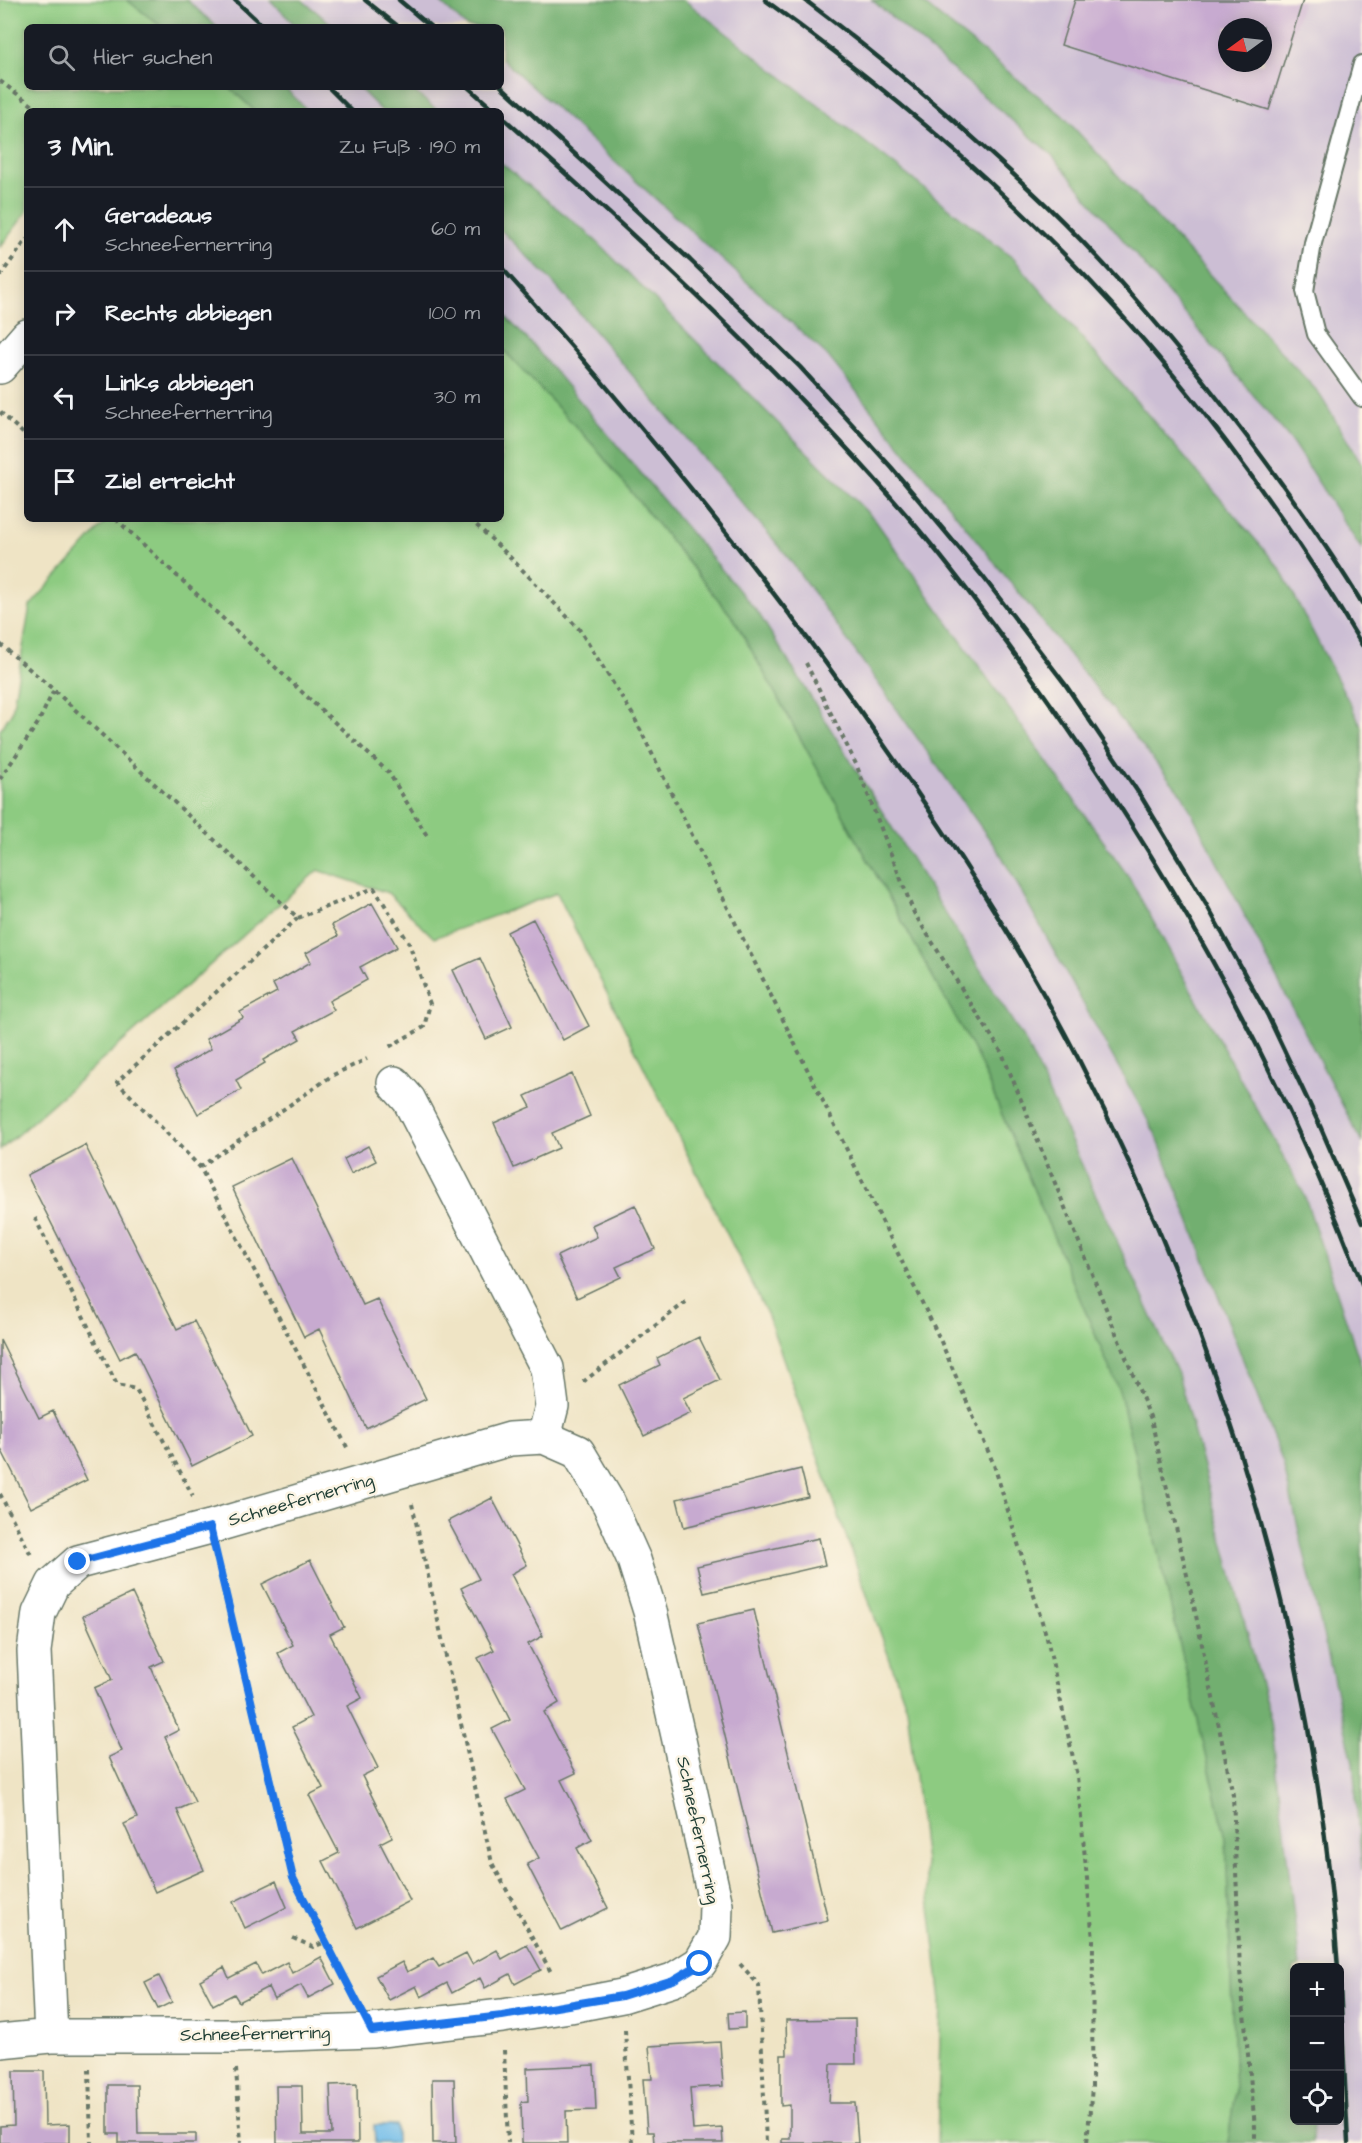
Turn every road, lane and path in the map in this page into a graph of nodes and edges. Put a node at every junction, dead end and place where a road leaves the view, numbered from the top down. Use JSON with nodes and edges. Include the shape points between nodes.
{"nodes":[{"id":1,"x":1362,"y":64,"type":"edge"},
{"id":2,"x":0,"y":81,"type":"edge"},
{"id":3,"x":36,"y":108,"type":"edge"},
{"id":4,"x":24,"y":243,"type":"edge"},
{"id":5,"x":0,"y":276,"type":"edge"},
{"id":6,"x":24,"y":339,"type":"edge"},
{"id":7,"x":0,"y":367,"type":"edge"},
{"id":8,"x":1362,"y":398,"type":"edge"},
{"id":9,"x":0,"y":412,"type":"edge"},
{"id":10,"x":24,"y":434,"type":"edge"},
{"id":11,"x":119,"y":522,"type":"edge"},
{"id":12,"x":473,"y":522,"type":"edge"},
{"id":13,"x":0,"y":644,"type":"edge"},
{"id":14,"x":806,"y":663,"type":"dead end"},
{"id":15,"x":54,"y":690,"type":"junction"},
{"id":16,"x":0,"y":779,"type":"edge"},
{"id":17,"x":429,"y":839,"type":"dead end"},
{"id":18,"x":298,"y":918,"type":"junction"},
{"id":19,"x":374,"y":1055,"type":"junction"},
{"id":20,"x":394,"y":1083,"type":"joint"},
{"id":21,"x":200,"y":1167,"type":"junction"},
{"id":22,"x":35,"y":1218,"type":"dead end"},
{"id":23,"x":687,"y":1301,"type":"dead end"},
{"id":24,"x":548,"y":1422,"type":"junction"},
{"id":25,"x":404,"y":1469,"type":"junction"},
{"id":26,"x":365,"y":1481,"type":"junction"},
{"id":27,"x":0,"y":1494,"type":"edge"},
{"id":28,"x":210,"y":1527,"type":"junction"},
{"id":29,"x":53,"y":1584,"type":"junction"},
{"id":30,"x":715,"y":1937,"type":"junction"},
{"id":31,"x":293,"y":1938,"type":"dead end"},
{"id":32,"x":325,"y":1941,"type":"junction"},
{"id":33,"x":622,"y":1996,"type":"junction"},
{"id":34,"x":570,"y":2006,"type":"junction"},
{"id":35,"x":502,"y":2016,"type":"junction"},
{"id":36,"x":372,"y":2031,"type":"junction"},
{"id":37,"x":88,"y":2035,"type":"junction"},
{"id":38,"x":51,"y":2036,"type":"junction"},
{"id":39,"x":234,"y":2036,"type":"junction"},
{"id":40,"x":0,"y":2041,"type":"edge"},
{"id":41,"x":91,"y":2143,"type":"edge"},
{"id":42,"x":241,"y":2143,"type":"edge"},
{"id":43,"x":508,"y":2143,"type":"edge"},
{"id":44,"x":632,"y":2143,"type":"edge"},
{"id":45,"x":766,"y":2143,"type":"edge"},
{"id":46,"x":1088,"y":2143,"type":"edge"},
{"id":47,"x":1255,"y":2143,"type":"edge"}],
"edges":[{"from":1,"to":8,"type":"lane","via":[[1312,243],[1305,291],[1316,334]]},
{"from":2,"to":3,"type":"path"},
{"from":4,"to":5,"type":"path"},
{"from":6,"to":7,"type":"street"},
{"from":9,"to":10,"type":"path"},
{"from":11,"to":17,"type":"path","via":[[389,773]]},
{"from":12,"to":46,"type":"path","via":[[579,629],[633,715],[939,1337],[994,1465],[1047,1638],[1077,1776],[1094,1940]]},
{"from":13,"to":15,"type":"path"},
{"from":14,"to":47,"type":"path","via":[[856,764],[914,914],[1002,1053],[1152,1419],[1233,1795],[1240,1971]]},
{"from":15,"to":16,"type":"path","via":[[38,723]]},
{"from":15,"to":18,"type":"path"},
{"from":18,"to":19,"type":"path","via":[[374,888],[409,943],[430,1004],[424,1027]]},
{"from":18,"to":21,"type":"path","via":[[117,1082]]},
{"from":19,"to":20,"type":"path"},
{"from":19,"to":21,"type":"path","via":[[333,1075]]},
{"from":20,"to":24,"type":"street","via":[[409,1100],[547,1368]]},
{"from":21,"to":26,"type":"path"},
{"from":22,"to":28,"type":"path","via":[[117,1385],[136,1389]]},
{"from":23,"to":24,"type":"path"},
{"from":24,"to":25,"type":"street","name":"Schneefernerring","via":[[510,1439]]},
{"from":24,"to":30,"type":"street","name":"Schneefernerring","via":[[578,1452],[609,1504],[634,1560],[650,1611],[716,1905]]},
{"from":25,"to":26,"type":"street","name":"Schneefernerring"},
{"from":25,"to":34,"type":"path","via":[[492,1863]]},
{"from":26,"to":28,"type":"street","name":"Schneefernerring"},
{"from":27,"to":29,"type":"path","via":[[35,1562]]},
{"from":28,"to":29,"type":"street","name":"Schneefernerring","via":[[78,1562]]},
{"from":28,"to":32,"type":"path","via":[[293,1878]]},
{"from":29,"to":38,"type":"street","name":"Schneefernerring","via":[[39,1613],[34,1652]]},
{"from":30,"to":33,"type":"street","name":"Schneefernerring","via":[[700,1964],[673,1980]]},
{"from":30,"to":45,"type":"path","via":[[759,1985]]},
{"from":31,"to":32,"type":"path","via":[[314,1947]]},
{"from":32,"to":36,"type":"path"},
{"from":33,"to":34,"type":"street","name":"Schneefernerring"},
{"from":33,"to":44,"type":"path"},
{"from":34,"to":35,"type":"street","name":"Schneefernerring"},
{"from":35,"to":36,"type":"street","name":"Schneefernerring"},
{"from":35,"to":43,"type":"path"},
{"from":36,"to":39,"type":"street","name":"Schneefernerring"},
{"from":37,"to":38,"type":"street","name":"Schneefernerring"},
{"from":37,"to":39,"type":"street","name":"Schneefernerring"},
{"from":37,"to":41,"type":"path"},
{"from":38,"to":40,"type":"street","name":"Schneefernerring"},
{"from":39,"to":42,"type":"path"}]}
